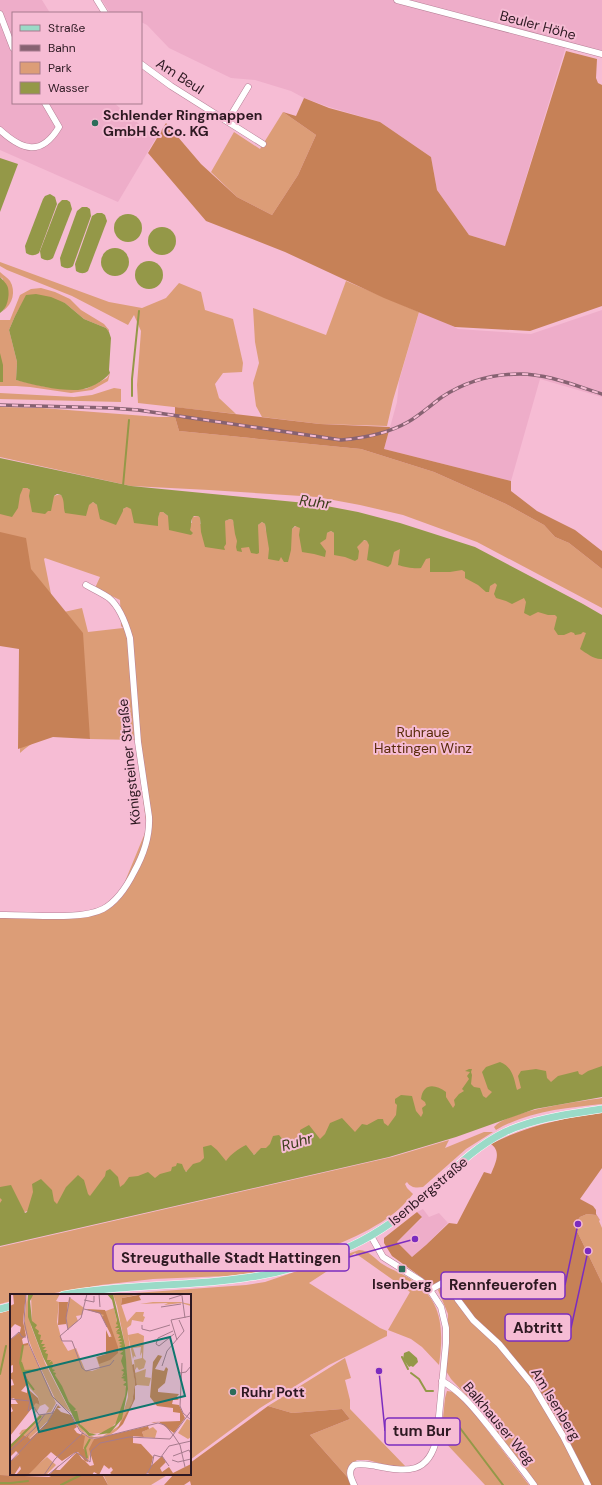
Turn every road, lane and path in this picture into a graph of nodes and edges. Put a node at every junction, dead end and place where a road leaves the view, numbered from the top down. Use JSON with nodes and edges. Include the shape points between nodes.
{"nodes":[{"id":1,"x":97,"y":0,"type":"edge"},
{"id":2,"x":398,"y":0,"type":"edge"},
{"id":3,"x":103,"y":12,"type":"edge"},
{"id":4,"x":0,"y":14,"type":"edge"},
{"id":5,"x":12,"y":45,"type":"edge"},
{"id":6,"x":602,"y":54,"type":"edge"},
{"id":7,"x":142,"y":65,"type":"edge"},
{"id":8,"x":248,"y":87,"type":"dead end"},
{"id":9,"x":46,"y":104,"type":"edge"},
{"id":10,"x":228,"y":120,"type":"junction"},
{"id":11,"x":0,"y":130,"type":"edge"},
{"id":12,"x":263,"y":144,"type":"dead end"},
{"id":13,"x":86,"y":585,"type":"dead end"},
{"id":14,"x":0,"y":915,"type":"edge"},
{"id":15,"x":602,"y":1109,"type":"edge"},
{"id":16,"x":371,"y":1236,"type":"junction"},
{"id":17,"x":430,"y":1290,"type":"junction"},
{"id":18,"x":70,"y":1294,"type":"edge"},
{"id":19,"x":10,"y":1306,"type":"edge"},
{"id":20,"x":0,"y":1309,"type":"edge"},
{"id":21,"x":442,"y":1381,"type":"junction"},
{"id":22,"x":354,"y":1485,"type":"edge"},
{"id":23,"x":534,"y":1485,"type":"edge"},
{"id":24,"x":588,"y":1485,"type":"edge"}],
"edges":[{"from":1,"to":3,"type":"street"},
{"from":2,"to":6,"type":"street","name":"Beuler Höhe"},
{"from":4,"to":5,"type":"street"},
{"from":7,"to":10,"type":"street","name":"Am Beul","via":[[171,86]]},
{"from":8,"to":10,"type":"street"},
{"from":9,"to":11,"type":"street","via":[[59,128],[43,145],[36,148],[23,146]]},
{"from":10,"to":12,"type":"street","name":"Am Beul"},
{"from":13,"to":14,"type":"street","name":"Königsteiner Straße","via":[[114,603],[128,629],[149,817],[147,842],[129,881],[119,896],[104,908],[92,913],[66,915]]},
{"from":15,"to":16,"type":"main road","name":"Isenbergstraße","via":[[530,1123],[498,1136],[467,1157],[406,1212]]},
{"from":16,"to":17,"type":"street","via":[[383,1257],[421,1281]]},
{"from":16,"to":18,"type":"main road","name":"Isenbergstraße","via":[[342,1251],[303,1265],[260,1276]]},
{"from":17,"to":21,"type":"street","via":[[441,1307],[446,1328]]},
{"from":17,"to":24,"type":"street","name":"Am Isenberg","via":[[444,1282],[449,1284],[473,1320],[516,1363],[532,1384],[563,1436]]},
{"from":19,"to":20,"type":"main road"},
{"from":21,"to":22,"type":"street","via":[[436,1444],[429,1457],[421,1465],[407,1470],[354,1465],[350,1472]]},
{"from":21,"to":23,"type":"street","name":"Balkhauser Weg","via":[[454,1387],[477,1412]]}]}
